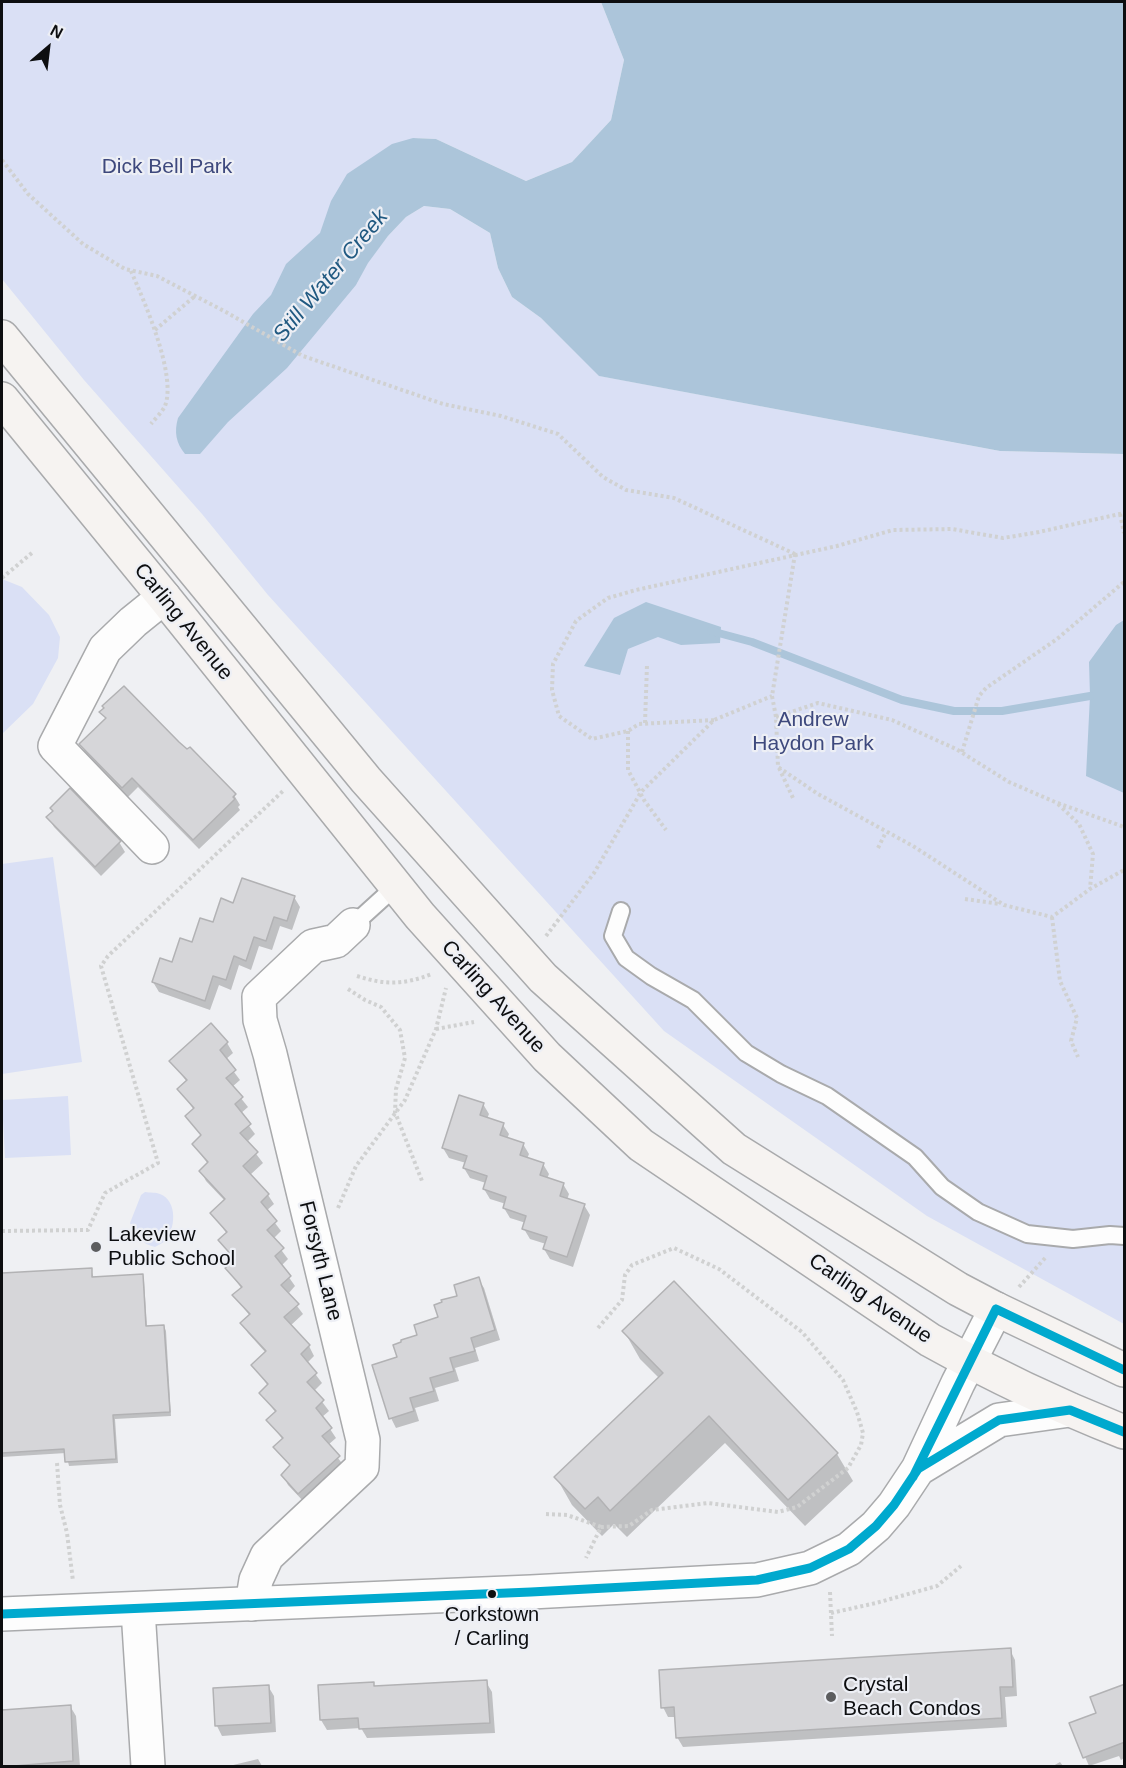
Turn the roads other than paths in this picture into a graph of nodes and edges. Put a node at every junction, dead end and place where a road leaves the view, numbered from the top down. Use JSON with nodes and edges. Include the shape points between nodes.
{"nodes":[{"id":1,"x":2,"y":337,"type":"edge"},
{"id":2,"x":2,"y":399,"type":"edge"},
{"id":3,"x":164,"y":597,"type":"junction"},
{"id":4,"x":152,"y":847,"type":"dead end"},
{"id":5,"x":396,"y":886,"type":"junction"},
{"id":6,"x":621,"y":911,"type":"dead end"},
{"id":7,"x":353,"y":925,"type":"joint"},
{"id":8,"x":1125,"y":1236,"type":"edge"},
{"id":9,"x":1008,"y":1293,"type":"junction"},
{"id":10,"x":969,"y":1361,"type":"junction"},
{"id":11,"x":1125,"y":1370,"type":"edge"},
{"id":12,"x":1070,"y":1410,"type":"junction"},
{"id":13,"x":1125,"y":1432,"type":"edge"},
{"id":14,"x":918,"y":1469,"type":"junction"},
{"id":15,"x":252,"y":1604,"type":"junction"},
{"id":16,"x":138,"y":1610,"type":"junction"},
{"id":17,"x":2,"y":1614,"type":"edge"},
{"id":18,"x":148,"y":1767,"type":"edge"}],
"edges":[{"from":1,"to":9,"type":"main road","name":"Carling Avenue","via":[[366,780],[543,978],[734,1149],[958,1289]]},
{"from":2,"to":3,"type":"main road","name":"Carling Avenue"},
{"from":3,"to":4,"type":"street","via":[[105,649],[55,746]]},
{"from":3,"to":5,"type":"main road","name":"Carling Avenue"},
{"from":5,"to":7,"type":"lane"},
{"from":5,"to":10,"type":"main road","name":"Carling Avenue","via":[[547,1057],[641,1145],[930,1340]]},
{"from":6,"to":8,"type":"lane","via":[[613,936],[626,958],[693,1000],[746,1053],[827,1096],[915,1157],[942,1187],[978,1212],[1027,1234],[1073,1239]]},
{"from":7,"to":15,"type":"street","name":"Forsyth Lane","via":[[336,941],[313,946],[259,997],[260,1020],[363,1440],[362,1467],[267,1556],[256,1580]]},
{"from":9,"to":10,"type":"street"},
{"from":9,"to":11,"type":"main road","name":"Carling Avenue"},
{"from":10,"to":12,"type":"main road","name":"Carling Avenue"},
{"from":10,"to":14,"type":"street"},
{"from":12,"to":13,"type":"main road","name":"Carling Avenue"},
{"from":12,"to":14,"type":"street","via":[[999,1420]]},
{"from":14,"to":15,"type":"street","via":[[876,1526],[849,1549],[783,1576]]},
{"from":15,"to":16,"type":"street"},
{"from":16,"to":17,"type":"street"},
{"from":16,"to":18,"type":"street"}]}
